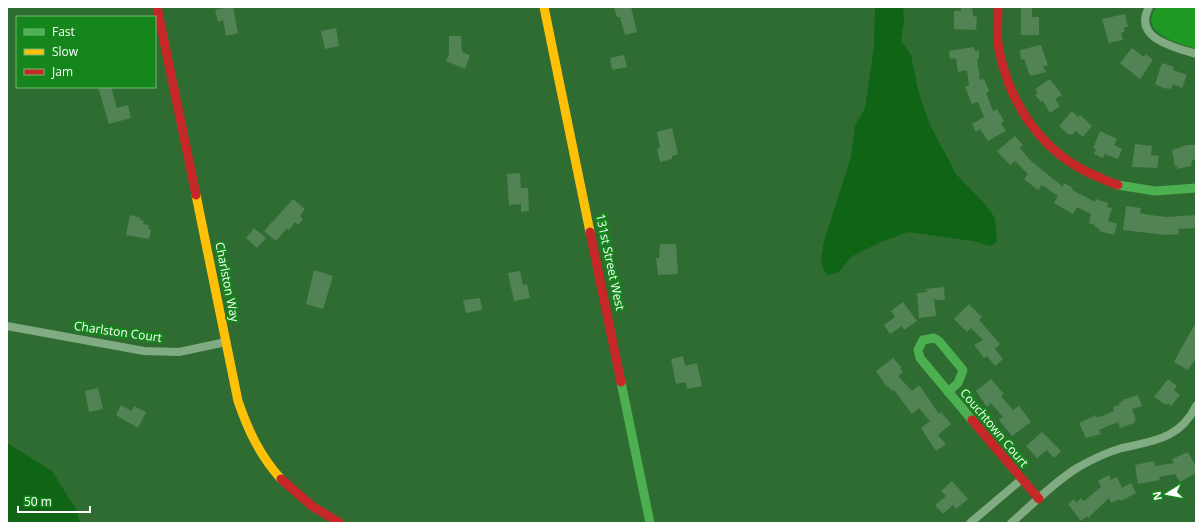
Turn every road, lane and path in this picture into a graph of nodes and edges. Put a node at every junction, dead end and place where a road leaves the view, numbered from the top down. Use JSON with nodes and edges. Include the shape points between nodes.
{"nodes":[{"id":1,"x":157,"y":7,"type":"edge"},
{"id":2,"x":544,"y":7,"type":"edge"},
{"id":3,"x":998,"y":7,"type":"edge"},
{"id":4,"x":1149,"y":7,"type":"edge"},
{"id":5,"x":1196,"y":54,"type":"edge"},
{"id":6,"x":1196,"y":188,"type":"edge"},
{"id":7,"x":7,"y":326,"type":"edge"},
{"id":8,"x":226,"y":342,"type":"junction"},
{"id":9,"x":948,"y":392,"type":"junction"},
{"id":10,"x":1196,"y":406,"type":"edge"},
{"id":11,"x":1022,"y":479,"type":"junction"},
{"id":12,"x":1039,"y":499,"type":"junction"},
{"id":13,"x":340,"y":523,"type":"edge"},
{"id":14,"x":650,"y":523,"type":"edge"},
{"id":15,"x":970,"y":523,"type":"edge"},
{"id":16,"x":1011,"y":523,"type":"edge"}],
"edges":[{"from":1,"to":8,"type":"street","name":"Charlston Way"},
{"from":2,"to":14,"type":"street","name":"131st Street West"},
{"from":3,"to":6,"type":"street","via":[[998,49],[1007,83],[1026,120],[1049,147],[1088,174],[1120,186],[1165,191]]},
{"from":4,"to":5,"type":"street","via":[[1146,12],[1146,23],[1154,38]]},
{"from":7,"to":8,"type":"street","name":"Charlston Court","via":[[144,351],[179,352]]},
{"from":8,"to":13,"type":"street","name":"Charlston Way","via":[[239,400],[250,432],[266,460],[290,489],[322,514]]},
{"from":9,"to":9,"type":"street","name":"Couchtown Court","via":[[920,358],[918,350],[924,340],[934,338],[939,341],[962,370],[958,383]]},
{"from":9,"to":11,"type":"street","name":"Couchtown Court"},
{"from":10,"to":12,"type":"street","via":[[1182,426],[1168,436],[1092,460],[1056,483]]},
{"from":11,"to":12,"type":"street","name":"Couchtown Court"},
{"from":11,"to":15,"type":"street","name":"Couchtown Court"},
{"from":12,"to":16,"type":"street"}]}
